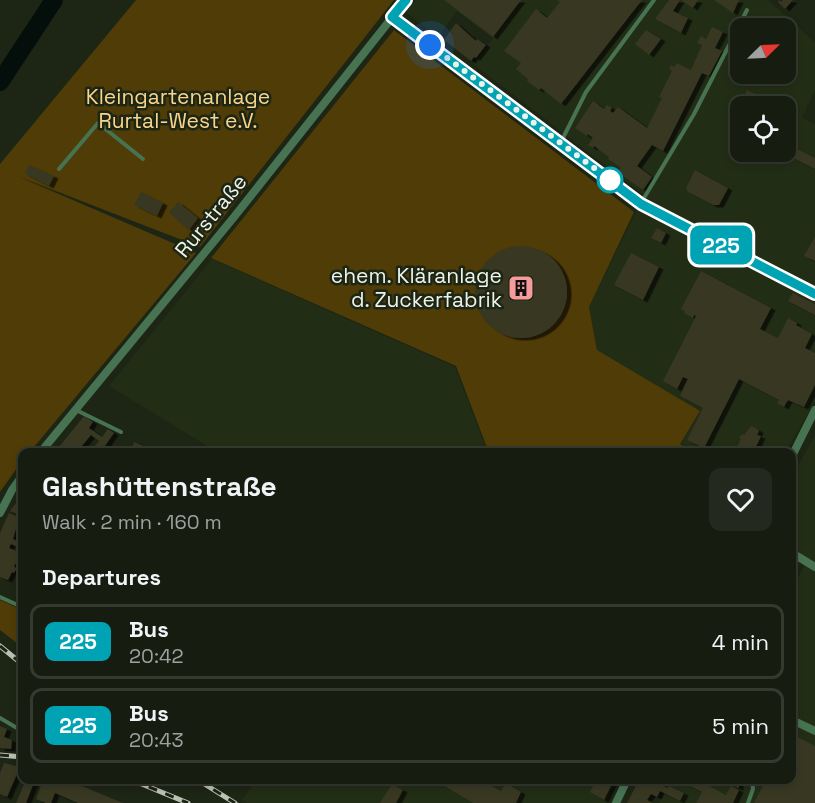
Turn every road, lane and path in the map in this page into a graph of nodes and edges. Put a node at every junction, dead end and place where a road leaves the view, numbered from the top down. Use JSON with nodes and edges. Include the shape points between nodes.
{"nodes":[{"id":1,"x":406,"y":0,"type":"edge"},
{"id":2,"x":654,"y":0,"type":"edge"},
{"id":3,"x":747,"y":10,"type":"dead end"},
{"id":4,"x":392,"y":17,"type":"junction"},
{"id":5,"x":561,"y":143,"type":"junction"},
{"id":6,"x":143,"y":159,"type":"dead end"},
{"id":7,"x":59,"y":170,"type":"dead end"},
{"id":8,"x":641,"y":204,"type":"junction"},
{"id":9,"x":815,"y":294,"type":"edge"},
{"id":10,"x":75,"y":410,"type":"junction"},
{"id":11,"x":815,"y":410,"type":"edge"},
{"id":12,"x":121,"y":432,"type":"dead end"},
{"id":13,"x":44,"y":448,"type":"edge"},
{"id":14,"x":796,"y":448,"type":"edge"},
{"id":15,"x":18,"y":482,"type":"edge"},
{"id":16,"x":0,"y":513,"type":"edge"},
{"id":17,"x":796,"y":555,"type":"edge"},
{"id":18,"x":815,"y":567,"type":"edge"},
{"id":19,"x":0,"y":597,"type":"edge"},
{"id":20,"x":18,"y":605,"type":"edge"},
{"id":21,"x":0,"y":718,"type":"edge"},
{"id":22,"x":796,"y":722,"type":"edge"},
{"id":23,"x":18,"y":729,"type":"edge"},
{"id":24,"x":815,"y":731,"type":"edge"},
{"id":25,"x":625,"y":784,"type":"edge"},
{"id":26,"x":752,"y":784,"type":"edge"},
{"id":27,"x":616,"y":803,"type":"edge"},
{"id":28,"x":748,"y":803,"type":"edge"}],
"edges":[{"from":1,"to":4,"type":"street","name":"Rurstraße"},
{"from":2,"to":5,"type":"lane","via":[[586,92]]},
{"from":3,"to":8,"type":"lane","via":[[694,114]]},
{"from":4,"to":5,"type":"street"},
{"from":4,"to":10,"type":"street","name":"Rurstraße"},
{"from":5,"to":8,"type":"street"},
{"from":6,"to":7,"type":"lane","via":[[98,123]]},
{"from":8,"to":9,"type":"street"},
{"from":10,"to":12,"type":"lane"},
{"from":10,"to":13,"type":"street","name":"Rurstraße"},
{"from":11,"to":14,"type":"street"},
{"from":15,"to":16,"type":"street"},
{"from":17,"to":18,"type":"street"},
{"from":19,"to":20,"type":"lane"},
{"from":21,"to":23,"type":"lane"},
{"from":22,"to":24,"type":"street"},
{"from":25,"to":27,"type":"street"},
{"from":26,"to":28,"type":"lane"}]}
